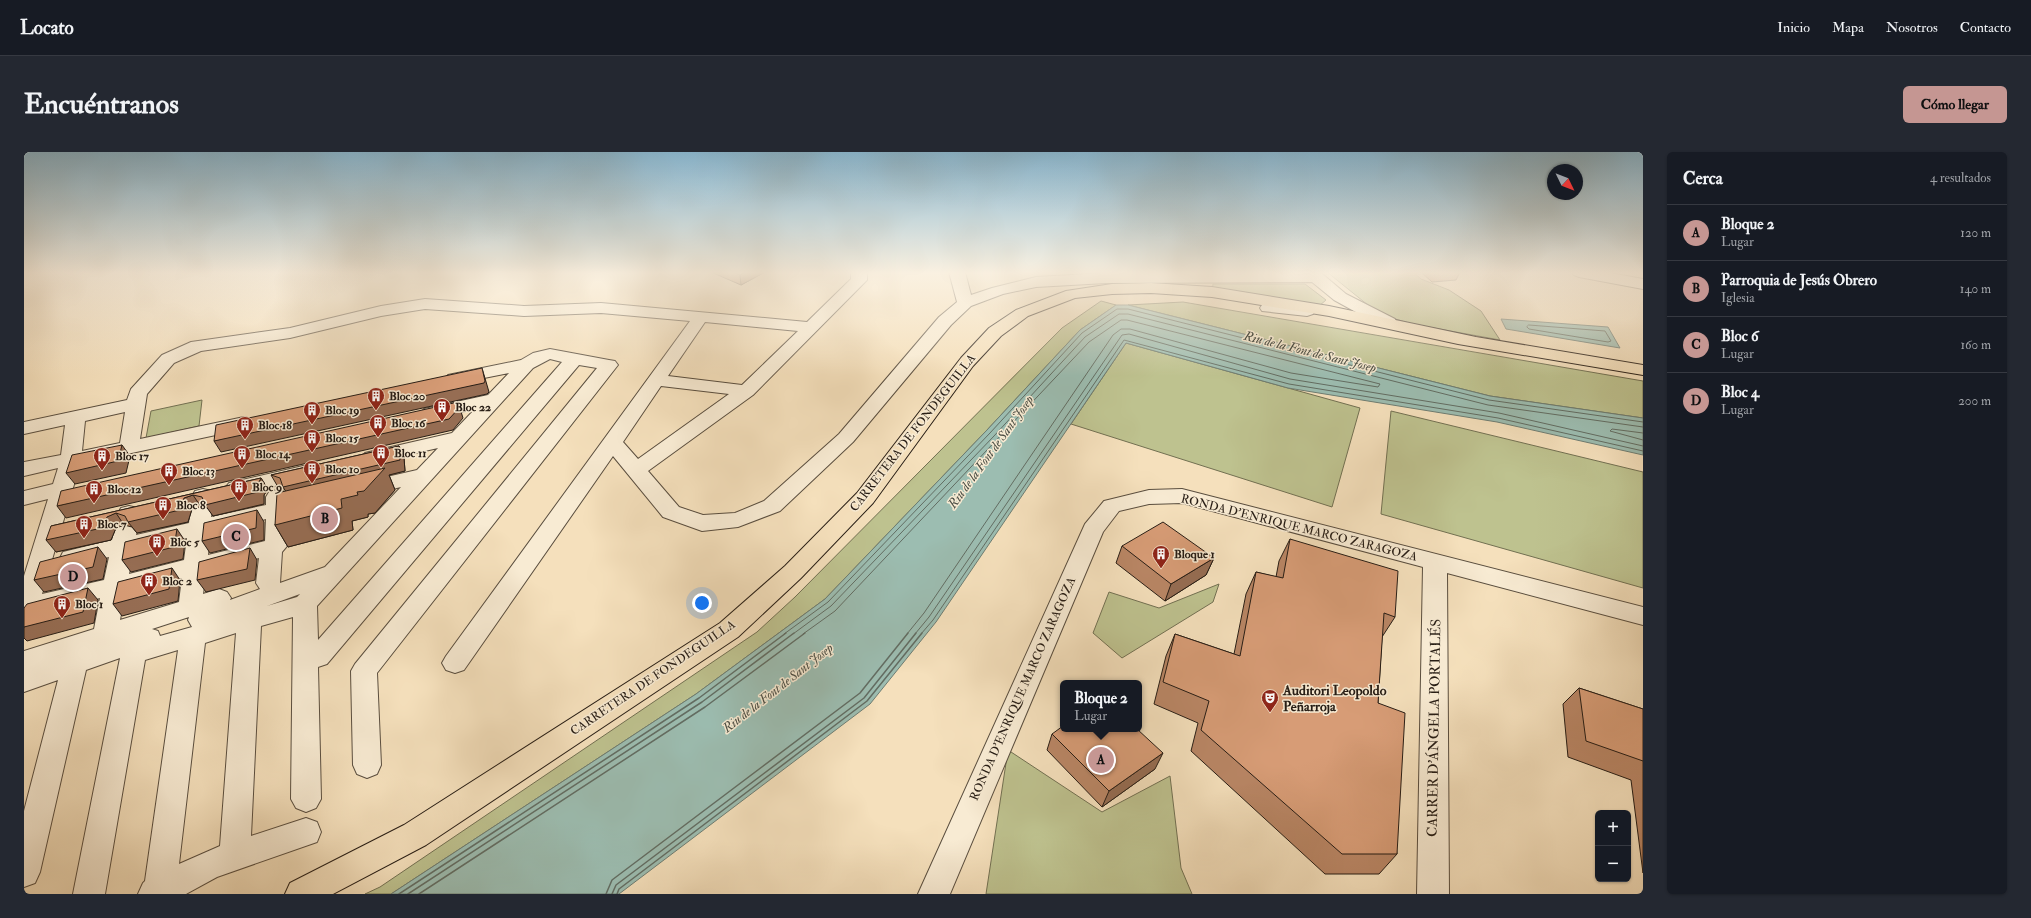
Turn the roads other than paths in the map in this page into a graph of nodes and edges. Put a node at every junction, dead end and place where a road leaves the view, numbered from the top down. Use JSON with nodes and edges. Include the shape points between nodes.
{"nodes":[{"id":1,"x":1341,"y":306,"type":"edge"},
{"id":2,"x":408,"y":307,"type":"edge"},
{"id":3,"x":462,"y":307,"type":"edge"},
{"id":4,"x":832,"y":307,"type":"edge"},
{"id":5,"x":962,"y":307,"type":"edge"},
{"id":6,"x":1041,"y":307,"type":"edge"},
{"id":7,"x":1259,"y":307,"type":"edge"},
{"id":8,"x":1342,"y":307,"type":"edge"},
{"id":9,"x":1343,"y":307,"type":"edge"},
{"id":10,"x":1268,"y":308,"type":"junction"},
{"id":11,"x":701,"y":317,"type":"junction"},
{"id":12,"x":1366,"y":324,"type":"junction"},
{"id":13,"x":811,"y":327,"type":"junction"},
{"id":14,"x":1472,"y":341,"type":"junction"},
{"id":15,"x":574,"y":359,"type":"junction"},
{"id":16,"x":527,"y":364,"type":"junction"},
{"id":17,"x":1643,"y":370,"type":"edge"},
{"id":18,"x":656,"y":380,"type":"junction"},
{"id":19,"x":438,"y":383,"type":"edge"},
{"id":20,"x":746,"y":391,"type":"junction"},
{"id":21,"x":495,"y":399,"type":"junction"},
{"id":22,"x":136,"y":404,"type":"junction"},
{"id":23,"x":76,"y":417,"type":"junction"},
{"id":24,"x":413,"y":417,"type":"edge"},
{"id":25,"x":264,"y":419,"type":"edge"},
{"id":26,"x":24,"y":428,"type":"edge"},
{"id":27,"x":460,"y":437,"type":"junction"},
{"id":28,"x":612,"y":442,"type":"junction"},
{"id":29,"x":129,"y":447,"type":"junction"},
{"id":30,"x":278,"y":455,"type":"edge"},
{"id":31,"x":71,"y":459,"type":"junction"},
{"id":32,"x":324,"y":468,"type":"edge"},
{"id":33,"x":24,"y":469,"type":"edge"},
{"id":34,"x":636,"y":470,"type":"junction"},
{"id":35,"x":424,"y":475,"type":"junction"},
{"id":36,"x":278,"y":479,"type":"junction"},
{"id":37,"x":68,"y":492,"type":"junction"},
{"id":38,"x":203,"y":496,"type":"junction"},
{"id":39,"x":24,"y":498,"type":"edge"},
{"id":40,"x":320,"y":499,"type":"edge"},
{"id":41,"x":181,"y":501,"type":"edge"},
{"id":42,"x":151,"y":508,"type":"edge"},
{"id":43,"x":277,"y":510,"type":"junction"},
{"id":44,"x":71,"y":526,"type":"edge"},
{"id":45,"x":200,"y":528,"type":"junction"},
{"id":46,"x":122,"y":546,"type":"junction"},
{"id":47,"x":39,"y":548,"type":"edge"},
{"id":48,"x":271,"y":548,"type":"junction"},
{"id":49,"x":1436,"y":562,"type":"junction"},
{"id":50,"x":195,"y":566,"type":"junction"},
{"id":51,"x":333,"y":573,"type":"junction"},
{"id":52,"x":268,"y":583,"type":"junction"},
{"id":53,"x":114,"y":586,"type":"junction"},
{"id":54,"x":305,"y":604,"type":"junction"},
{"id":55,"x":190,"y":608,"type":"junction"},
{"id":56,"x":25,"y":611,"type":"edge"},
{"id":57,"x":1643,"y":616,"type":"edge"},
{"id":58,"x":249,"y":620,"type":"junction"},
{"id":59,"x":105,"y":635,"type":"junction"},
{"id":60,"x":193,"y":636,"type":"junction"},
{"id":61,"x":136,"y":647,"type":"junction"},
{"id":62,"x":24,"y":661,"type":"edge"},
{"id":63,"x":305,"y":661,"type":"junction"},
{"id":64,"x":75,"y":663,"type":"junction"},
{"id":65,"x":455,"y":663,"type":"dead end"},
{"id":66,"x":24,"y":681,"type":"edge"},
{"id":67,"x":366,"y":765,"type":"dead end"},
{"id":68,"x":306,"y":799,"type":"dead end"},
{"id":69,"x":306,"y":832,"type":"dead end"},
{"id":70,"x":235,"y":856,"type":"junction"},
{"id":71,"x":24,"y":872,"type":"edge"},
{"id":72,"x":157,"y":892,"type":"edge"},
{"id":73,"x":88,"y":894,"type":"edge"},
{"id":74,"x":301,"y":894,"type":"edge"},
{"id":75,"x":934,"y":894,"type":"edge"},
{"id":76,"x":1432,"y":894,"type":"edge"}],
"edges":[{"from":1,"to":10,"type":"street","via":[[1332,316],[1285,308]]},
{"from":2,"to":22,"type":"street","via":[[290,333],[197,346],[168,359],[138,393]]},
{"from":3,"to":11,"type":"street","via":[[524,311],[601,308]]},
{"from":4,"to":13,"type":"street"},
{"from":5,"to":34,"type":"street","via":[[945,321],[846,438],[772,506],[738,520],[702,523],[671,512]]},
{"from":6,"to":74,"type":"main road","name":"CARRETERA DE FONDEGUILLA","via":[[1022,313],[995,332],[967,362],[866,498],[793,572],[729,630],[415,835]]},
{"from":7,"to":10,"type":"main road","name":"CARRETERA DE FONDEGUILLA"},
{"from":8,"to":12,"type":"street"},
{"from":9,"to":14,"type":"main road","name":"CARRETERA DE FONDEGUILLA","via":[[1389,323]]},
{"from":10,"to":12,"type":"main road","name":"CARRETERA DE FONDEGUILLA"},
{"from":11,"to":13,"type":"street"},
{"from":11,"to":18,"type":"street"},
{"from":12,"to":14,"type":"main road","name":"CARRETERA DE FONDEGUILLA"},
{"from":13,"to":20,"type":"street"},
{"from":14,"to":17,"type":"main road","name":"CARRETERA DE FONDEGUILLA"},
{"from":15,"to":16,"type":"street","via":[[550,354]]},
{"from":15,"to":63,"type":"street","via":[[318,657]]},
{"from":15,"to":67,"type":"street","via":[[609,365],[364,671]]},
{"from":16,"to":19,"type":"street"},
{"from":16,"to":21,"type":"street"},
{"from":18,"to":20,"type":"street"},
{"from":18,"to":28,"type":"street"},
{"from":20,"to":34,"type":"street"},
{"from":21,"to":24,"type":"street"},
{"from":21,"to":27,"type":"street"},
{"from":22,"to":23,"type":"street"},
{"from":22,"to":29,"type":"street"},
{"from":23,"to":26,"type":"street"},
{"from":23,"to":31,"type":"street"},
{"from":25,"to":29,"type":"street"},
{"from":27,"to":35,"type":"street"},
{"from":27,"to":35,"type":"street","via":[[349,481]]},
{"from":28,"to":34,"type":"street"},
{"from":28,"to":65,"type":"street"},
{"from":29,"to":31,"type":"street"},
{"from":30,"to":36,"type":"street"},
{"from":31,"to":33,"type":"street"},
{"from":31,"to":37,"type":"street"},
{"from":32,"to":36,"type":"street"},
{"from":35,"to":51,"type":"street"},
{"from":36,"to":38,"type":"street"},
{"from":36,"to":43,"type":"street"},
{"from":37,"to":39,"type":"street"},
{"from":37,"to":47,"type":"street"},
{"from":38,"to":41,"type":"street"},
{"from":38,"to":45,"type":"street"},
{"from":40,"to":43,"type":"street"},
{"from":42,"to":46,"type":"street","via":[[118,515]]},
{"from":43,"to":45,"type":"street"},
{"from":43,"to":48,"type":"street","via":[[276,546]]},
{"from":44,"to":47,"type":"street"},
{"from":45,"to":46,"type":"street"},
{"from":45,"to":50,"type":"street"},
{"from":46,"to":47,"type":"street"},
{"from":46,"to":53,"type":"street"},
{"from":47,"to":56,"type":"street"},
{"from":48,"to":50,"type":"street"},
{"from":48,"to":52,"type":"street"},
{"from":49,"to":57,"type":"street","name":"RONDA D'ENRIQUE MARCO ZARAGOZA"},
{"from":49,"to":75,"type":"street","name":"RONDA D'ENRIQUE MARCO ZARAGOZA","via":[[1182,496],[1149,497],[1112,506],[1093,529]]},
{"from":49,"to":76,"type":"street","name":"CARRER D'ÁNGELA PORTALÉS"},
{"from":50,"to":53,"type":"street"},
{"from":50,"to":55,"type":"street"},
{"from":51,"to":52,"type":"street","via":[[284,578]]},
{"from":51,"to":54,"type":"street"},
{"from":51,"to":61,"type":"street"},
{"from":52,"to":55,"type":"street"},
{"from":53,"to":56,"type":"street"},
{"from":53,"to":59,"type":"street"},
{"from":54,"to":58,"type":"street"},
{"from":54,"to":63,"type":"street"},
{"from":55,"to":59,"type":"street"},
{"from":58,"to":60,"type":"street"},
{"from":58,"to":70,"type":"street"},
{"from":59,"to":62,"type":"street"},
{"from":60,"to":61,"type":"street"},
{"from":60,"to":72,"type":"street"},
{"from":61,"to":64,"type":"street"},
{"from":61,"to":73,"type":"street"},
{"from":63,"to":68,"type":"street"},
{"from":64,"to":66,"type":"street"},
{"from":64,"to":71,"type":"street"},
{"from":69,"to":70,"type":"street"},
{"from":70,"to":72,"type":"street","via":[[209,865]]}]}
